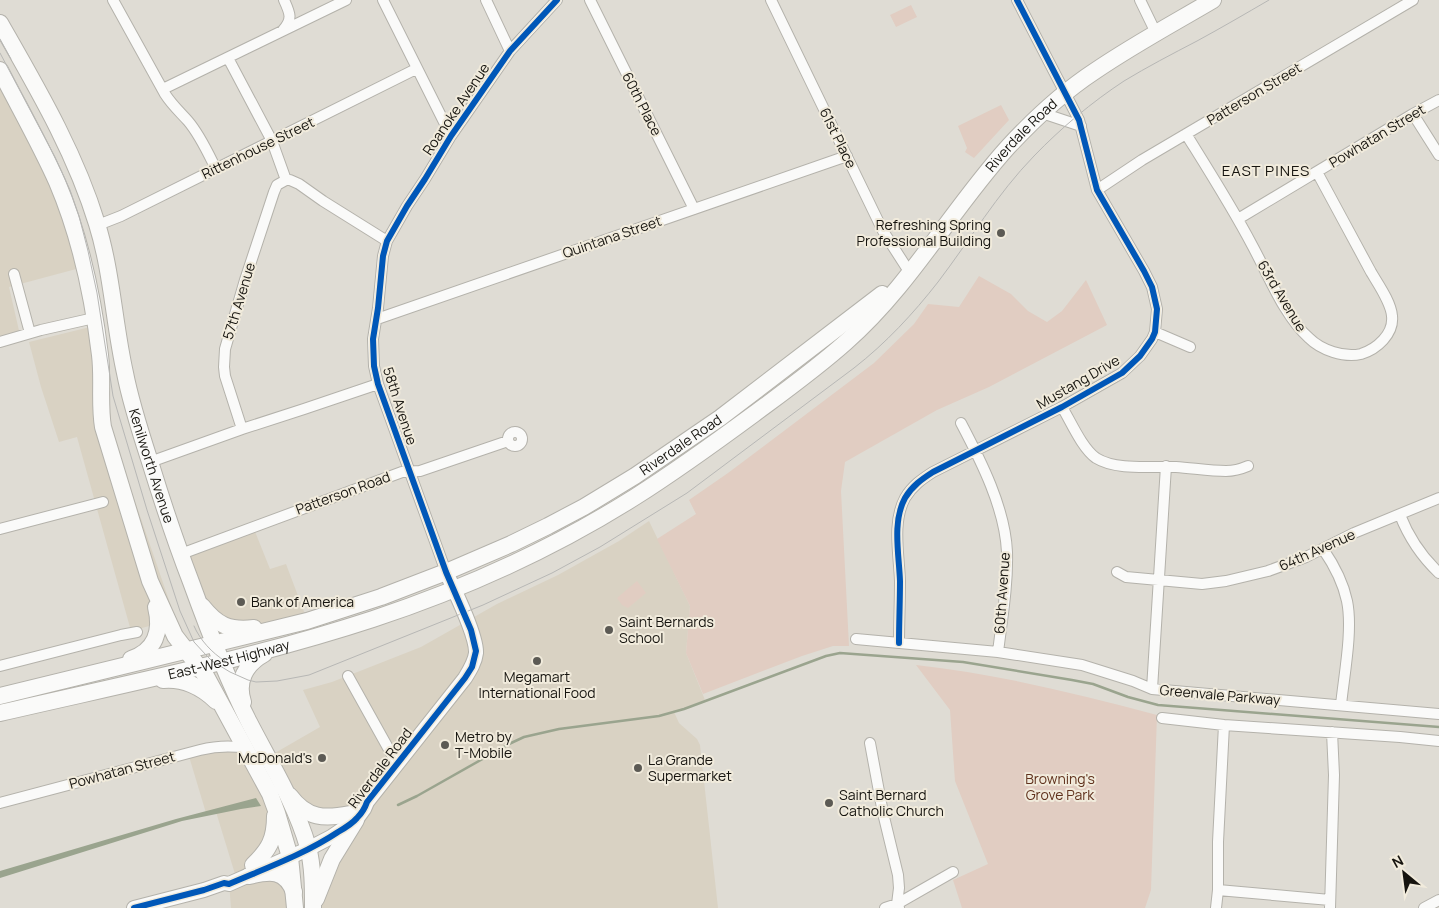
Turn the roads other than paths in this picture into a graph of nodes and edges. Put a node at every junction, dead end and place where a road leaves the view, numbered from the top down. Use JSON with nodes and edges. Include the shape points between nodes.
{"nodes":[{"id":1,"x":113,"y":0,"type":"edge"},
{"id":2,"x":284,"y":0,"type":"edge"},
{"id":3,"x":346,"y":0,"type":"edge"},
{"id":4,"x":383,"y":0,"type":"edge"},
{"id":5,"x":486,"y":0,"type":"edge"},
{"id":6,"x":556,"y":0,"type":"edge"},
{"id":7,"x":590,"y":0,"type":"edge"},
{"id":8,"x":771,"y":0,"type":"edge"},
{"id":9,"x":1017,"y":0,"type":"edge"},
{"id":10,"x":1140,"y":0,"type":"edge"},
{"id":11,"x":1213,"y":0,"type":"edge"},
{"id":12,"x":1413,"y":0,"type":"edge"},
{"id":13,"x":1397,"y":4,"type":"edge"},
{"id":14,"x":0,"y":23,"type":"edge"},
{"id":15,"x":283,"y":31,"type":"junction"},
{"id":16,"x":1156,"y":33,"type":"junction"},
{"id":17,"x":510,"y":51,"type":"junction"},
{"id":18,"x":228,"y":58,"type":"junction"},
{"id":19,"x":416,"y":69,"type":"junction"},
{"id":20,"x":0,"y":70,"type":"edge"},
{"id":21,"x":163,"y":89,"type":"junction"},
{"id":22,"x":1065,"y":93,"type":"junction"},
{"id":23,"x":1439,"y":100,"type":"edge"},
{"id":24,"x":1042,"y":113,"type":"junction"},
{"id":25,"x":1413,"y":114,"type":"junction"},
{"id":26,"x":1081,"y":126,"type":"junction"},
{"id":27,"x":1186,"y":134,"type":"junction"},
{"id":28,"x":451,"y":136,"type":"junction"},
{"id":29,"x":272,"y":141,"type":"junction"},
{"id":30,"x":848,"y":156,"type":"junction"},
{"id":31,"x":1439,"y":156,"type":"edge"},
{"id":32,"x":216,"y":169,"type":"junction"},
{"id":33,"x":1317,"y":172,"type":"junction"},
{"id":34,"x":286,"y":180,"type":"junction"},
{"id":35,"x":1097,"y":190,"type":"junction"},
{"id":36,"x":694,"y":209,"type":"junction"},
{"id":37,"x":1238,"y":219,"type":"junction"},
{"id":38,"x":98,"y":225,"type":"junction"},
{"id":39,"x":387,"y":241,"type":"junction"},
{"id":40,"x":910,"y":273,"type":"junction"},
{"id":41,"x":14,"y":274,"type":"dead end"},
{"id":42,"x":94,"y":318,"type":"junction"},
{"id":43,"x":377,"y":319,"type":"junction"},
{"id":44,"x":1155,"y":332,"type":"junction"},
{"id":45,"x":30,"y":333,"type":"junction"},
{"id":46,"x":0,"y":342,"type":"edge"},
{"id":47,"x":1190,"y":346,"type":"dead end"},
{"id":48,"x":378,"y":384,"type":"junction"},
{"id":49,"x":1062,"y":407,"type":"junction"},
{"id":50,"x":961,"y":423,"type":"dead end"},
{"id":51,"x":242,"y":429,"type":"junction"},
{"id":52,"x":508,"y":441,"type":"dead end"},
{"id":53,"x":976,"y":451,"type":"junction"},
{"id":54,"x":150,"y":462,"type":"junction"},
{"id":55,"x":1166,"y":466,"type":"junction"},
{"id":56,"x":1248,"y":466,"type":"dead end"},
{"id":57,"x":409,"y":471,"type":"junction"},
{"id":58,"x":1439,"y":498,"type":"edge"},
{"id":59,"x":103,"y":502,"type":"dead end"},
{"id":60,"x":1400,"y":516,"type":"junction"},
{"id":61,"x":0,"y":529,"type":"edge"},
{"id":62,"x":1323,"y":549,"type":"junction"},
{"id":63,"x":181,"y":554,"type":"junction"},
{"id":64,"x":446,"y":572,"type":"junction"},
{"id":65,"x":1117,"y":572,"type":"dead end"},
{"id":66,"x":1439,"y":573,"type":"edge"},
{"id":67,"x":1160,"y":580,"type":"junction"},
{"id":68,"x":150,"y":581,"type":"junction"},
{"id":69,"x":454,"y":588,"type":"junction"},
{"id":70,"x":199,"y":602,"type":"junction"},
{"id":71,"x":320,"y":617,"type":"junction"},
{"id":72,"x":137,"y":632,"type":"dead end"},
{"id":73,"x":856,"y":639,"type":"dead end"},
{"id":74,"x":899,"y":643,"type":"junction"},
{"id":75,"x":214,"y":644,"type":"junction"},
{"id":76,"x":280,"y":647,"type":"junction"},
{"id":77,"x":186,"y":651,"type":"junction"},
{"id":78,"x":998,"y":652,"type":"junction"},
{"id":79,"x":222,"y":662,"type":"junction"},
{"id":80,"x":0,"y":666,"type":"edge"},
{"id":81,"x":200,"y":668,"type":"junction"},
{"id":82,"x":102,"y":670,"type":"junction"},
{"id":83,"x":348,"y":676,"type":"dead end"},
{"id":84,"x":131,"y":683,"type":"junction"},
{"id":85,"x":1152,"y":689,"type":"junction"},
{"id":86,"x":0,"y":696,"type":"edge"},
{"id":87,"x":1341,"y":705,"type":"junction"},
{"id":88,"x":0,"y":713,"type":"edge"},
{"id":89,"x":227,"y":713,"type":"junction"},
{"id":90,"x":1439,"y":714,"type":"edge"},
{"id":91,"x":1162,"y":718,"type":"dead end"},
{"id":92,"x":249,"y":721,"type":"junction"},
{"id":93,"x":1224,"y":725,"type":"junction"},
{"id":94,"x":1332,"y":732,"type":"junction"},
{"id":95,"x":1439,"y":741,"type":"edge"},
{"id":96,"x":870,"y":743,"type":"dead end"},
{"id":97,"x":246,"y":748,"type":"junction"},
{"id":98,"x":397,"y":764,"type":"junction"},
{"id":99,"x":284,"y":786,"type":"junction"},
{"id":100,"x":0,"y":803,"type":"edge"},
{"id":101,"x":274,"y":804,"type":"junction"},
{"id":102,"x":353,"y":817,"type":"junction"},
{"id":103,"x":307,"y":844,"type":"junction"},
{"id":104,"x":289,"y":853,"type":"junction"},
{"id":105,"x":251,"y":870,"type":"junction"},
{"id":106,"x":953,"y":872,"type":"dead end"},
{"id":107,"x":1218,"y":890,"type":"junction"},
{"id":108,"x":1439,"y":900,"type":"edge"},
{"id":109,"x":295,"y":901,"type":"edge"},
{"id":110,"x":1330,"y":904,"type":"edge"},
{"id":111,"x":898,"y":906,"type":"edge"},
{"id":112,"x":134,"y":908,"type":"edge"},
{"id":113,"x":313,"y":908,"type":"edge"},
{"id":114,"x":886,"y":908,"type":"edge"},
{"id":115,"x":1216,"y":908,"type":"edge"},
{"id":116,"x":1424,"y":908,"type":"edge"}],
"edges":[{"from":1,"to":21,"type":"street"},
{"from":2,"to":15,"type":"street","via":[[290,18]]},
{"from":3,"to":15,"type":"street"},
{"from":4,"to":19,"type":"street"},
{"from":5,"to":17,"type":"street"},
{"from":6,"to":17,"type":"street","name":"Roanoke Avenue"},
{"from":7,"to":36,"type":"street","name":"60th Place"},
{"from":8,"to":30,"type":"street","name":"61st Place"},
{"from":9,"to":22,"type":"street","name":"Mustang Drive"},
{"from":10,"to":16,"type":"street"},
{"from":11,"to":16,"type":"main road","name":"Riverdale Road"},
{"from":12,"to":13,"type":"street","name":"Patterson Street"},
{"from":13,"to":27,"type":"street","name":"Patterson Street"},
{"from":14,"to":38,"type":"main road","name":"Kenilworth Avenue","via":[[67,146]]},
{"from":15,"to":18,"type":"street"},
{"from":16,"to":22,"type":"main road","name":"Riverdale Road"},
{"from":17,"to":28,"type":"street","name":"Roanoke Avenue"},
{"from":18,"to":21,"type":"street"},
{"from":18,"to":29,"type":"street"},
{"from":19,"to":28,"type":"street"},
{"from":19,"to":29,"type":"street","name":"Rittenhouse Street"},
{"from":20,"to":42,"type":"main road","via":[[62,196],[80,252]]},
{"from":21,"to":32,"type":"street","via":[[205,147]]},
{"from":22,"to":24,"type":"main road","name":"Riverdale Road"},
{"from":22,"to":26,"type":"street","name":"Mustang Drive"},
{"from":23,"to":25,"type":"street","name":"Powhatan Street"},
{"from":24,"to":26,"type":"street"},
{"from":24,"to":40,"type":"main road","name":"Riverdale Road","via":[[980,180]]},
{"from":25,"to":31,"type":"street"},
{"from":25,"to":33,"type":"street","name":"Powhatan Street"},
{"from":26,"to":35,"type":"street","name":"Mustang Drive"},
{"from":27,"to":35,"type":"street","name":"Patterson Street"},
{"from":27,"to":37,"type":"street","name":"63rd Avenue"},
{"from":28,"to":39,"type":"street","name":"Roanoke Avenue"},
{"from":29,"to":32,"type":"street","name":"Rittenhouse Street"},
{"from":29,"to":34,"type":"street"},
{"from":30,"to":36,"type":"street","name":"Quintana Street"},
{"from":30,"to":40,"type":"street","name":"61st Place","via":[[883,231]]},
{"from":32,"to":38,"type":"street","name":"Rittenhouse Street"},
{"from":33,"to":37,"type":"street","name":"Powhatan Street"},
{"from":33,"to":37,"type":"street","name":"63rd Avenue","via":[[1391,310],[1391,328],[1387,336],[1370,350],[1350,355],[1329,350],[1309,339],[1279,297]]},
{"from":34,"to":39,"type":"street","via":[[299,184]]},
{"from":34,"to":51,"type":"street","name":"57th Avenue","via":[[274,192],[225,349],[225,376]]},
{"from":35,"to":44,"type":"street","name":"Mustang Drive","via":[[1152,287],[1157,309]]},
{"from":36,"to":43,"type":"street","name":"Quintana Street"},
{"from":38,"to":54,"type":"main road","name":"Kenilworth Avenue","via":[[125,374]]},
{"from":39,"to":43,"type":"street","name":"58th Avenue"},
{"from":40,"to":64,"type":"main road","name":"Riverdale Road","via":[[720,418],[635,476],[548,526]]},
{"from":40,"to":69,"type":"main road","name":"Riverdale Road","via":[[876,314],[846,342],[722,438],[637,496],[584,527],[520,560]]},
{"from":41,"to":45,"type":"street"},
{"from":42,"to":45,"type":"street"},
{"from":42,"to":68,"type":"main road","via":[[101,357],[100,410],[103,427]]},
{"from":43,"to":48,"type":"street","name":"58th Avenue","via":[[372,353]]},
{"from":44,"to":47,"type":"street"},
{"from":44,"to":49,"type":"street","name":"Mustang Drive","via":[[1131,366]]},
{"from":45,"to":46,"type":"street"},
{"from":48,"to":51,"type":"street"},
{"from":48,"to":57,"type":"street","name":"58th Avenue"},
{"from":49,"to":53,"type":"street","name":"Mustang Drive"},
{"from":49,"to":55,"type":"street","via":[[1084,445],[1096,457],[1112,464]]},
{"from":50,"to":53,"type":"street","name":"60th Avenue"},
{"from":51,"to":54,"type":"street"},
{"from":52,"to":57,"type":"street","name":"Patterson Road","via":[[420,471]]},
{"from":53,"to":74,"type":"street","name":"Mustang Drive","via":[[918,482],[902,506],[898,528]]},
{"from":53,"to":78,"type":"street","name":"60th Avenue","via":[[996,501],[1007,550]]},
{"from":54,"to":63,"type":"main road","name":"Kenilworth Avenue"},
{"from":55,"to":56,"type":"street","via":[[1224,471]]},
{"from":55,"to":67,"type":"street"},
{"from":57,"to":63,"type":"street","name":"Patterson Road"},
{"from":57,"to":64,"type":"street","name":"58th Avenue"},
{"from":58,"to":60,"type":"street","name":"64th Avenue"},
{"from":59,"to":61,"type":"street"},
{"from":60,"to":62,"type":"street","name":"64th Avenue"},
{"from":60,"to":66,"type":"street","via":[[1422,556]]},
{"from":62,"to":67,"type":"street","name":"64th Avenue","via":[[1268,571],[1226,581],[1202,584]]},
{"from":62,"to":87,"type":"street","via":[[1334,565],[1347,602],[1348,629]]},
{"from":63,"to":70,"type":"main road","name":"Kenilworth Avenue"},
{"from":64,"to":69,"type":"street","name":"Riverdale Road"},
{"from":64,"to":71,"type":"main road","name":"East-West Highway"},
{"from":65,"to":67,"type":"street","name":"64th Avenue","via":[[1126,577]]},
{"from":67,"to":85,"type":"street"},
{"from":68,"to":77,"type":"main road","via":[[175,636]]},
{"from":68,"to":82,"type":"main road","via":[[159,618],[156,638],[140,656]]},
{"from":69,"to":76,"type":"main road","name":"East-West Highway","via":[[372,619]]},
{"from":69,"to":98,"type":"street","name":"Riverdale Road","via":[[471,630],[475,659],[465,678]]},
{"from":70,"to":71,"type":"main road","via":[[227,628],[241,630]]},
{"from":70,"to":75,"type":"main road","name":"Kenilworth Avenue"},
{"from":71,"to":75,"type":"main road","name":"East-West Highway"},
{"from":72,"to":80,"type":"street"},
{"from":73,"to":74,"type":"street","name":"Greenvale Parkway"},
{"from":74,"to":78,"type":"street","name":"Greenvale Parkway"},
{"from":75,"to":77,"type":"main road","name":"East-West Highway"},
{"from":75,"to":79,"type":"main road","name":"Kenilworth Avenue"},
{"from":76,"to":79,"type":"main road","name":"East-West Highway"},
{"from":76,"to":92,"type":"main road","via":[[247,667],[241,686]]},
{"from":77,"to":81,"type":"main road"},
{"from":77,"to":82,"type":"main road","name":"East-West Highway"},
{"from":78,"to":85,"type":"street","name":"Greenvale Parkway","via":[[1082,665]]},
{"from":79,"to":81,"type":"main road","name":"East-West Highway"},
{"from":79,"to":92,"type":"main road","name":"Kenilworth Avenue"},
{"from":81,"to":84,"type":"main road","name":"East-West Highway"},
{"from":81,"to":89,"type":"main road"},
{"from":82,"to":86,"type":"main road","name":"East-West Highway"},
{"from":83,"to":98,"type":"street"},
{"from":84,"to":88,"type":"main road","name":"East-West Highway"},
{"from":84,"to":89,"type":"main road","via":[[168,680],[189,684],[204,691]]},
{"from":85,"to":87,"type":"street","name":"Greenvale Parkway"},
{"from":87,"to":90,"type":"street","name":"Greenvale Parkway"},
{"from":89,"to":97,"type":"main road"},
{"from":91,"to":93,"type":"street","name":"Greenvale Parkway"},
{"from":92,"to":99,"type":"main road","name":"Kenilworth Avenue"},
{"from":93,"to":94,"type":"street","name":"Greenvale Parkway"},
{"from":93,"to":107,"type":"street"},
{"from":94,"to":95,"type":"street","name":"Greenvale Parkway"},
{"from":94,"to":110,"type":"street"},
{"from":96,"to":111,"type":"street","via":[[898,875]]},
{"from":97,"to":100,"type":"street","name":"Powhatan Street","via":[[218,746],[200,750]]},
{"from":97,"to":101,"type":"main road"},
{"from":98,"to":102,"type":"street","name":"Riverdale Road","via":[[364,809]]},
{"from":99,"to":102,"type":"main road","via":[[295,803],[312,814]]},
{"from":99,"to":103,"type":"main road","name":"Kenilworth Avenue"},
{"from":101,"to":104,"type":"main road"},
{"from":101,"to":105,"type":"main road","via":[[273,838]]},
{"from":102,"to":103,"type":"street","name":"Riverdale Road","via":[[331,837]]},
{"from":102,"to":113,"type":"main road"},
{"from":103,"to":104,"type":"street","name":"Riverdale Road"},
{"from":103,"to":113,"type":"main road","name":"Kenilworth Avenue"},
{"from":104,"to":105,"type":"street","name":"Riverdale Road"},
{"from":104,"to":109,"type":"main road"},
{"from":105,"to":109,"type":"main road","via":[[274,872],[285,878],[292,887]]},
{"from":105,"to":112,"type":"street","name":"Riverdale Road","via":[[229,884]]},
{"from":106,"to":111,"type":"street"},
{"from":107,"to":110,"type":"street"},
{"from":107,"to":115,"type":"street"},
{"from":108,"to":116,"type":"street"},
{"from":111,"to":114,"type":"street"}]}
